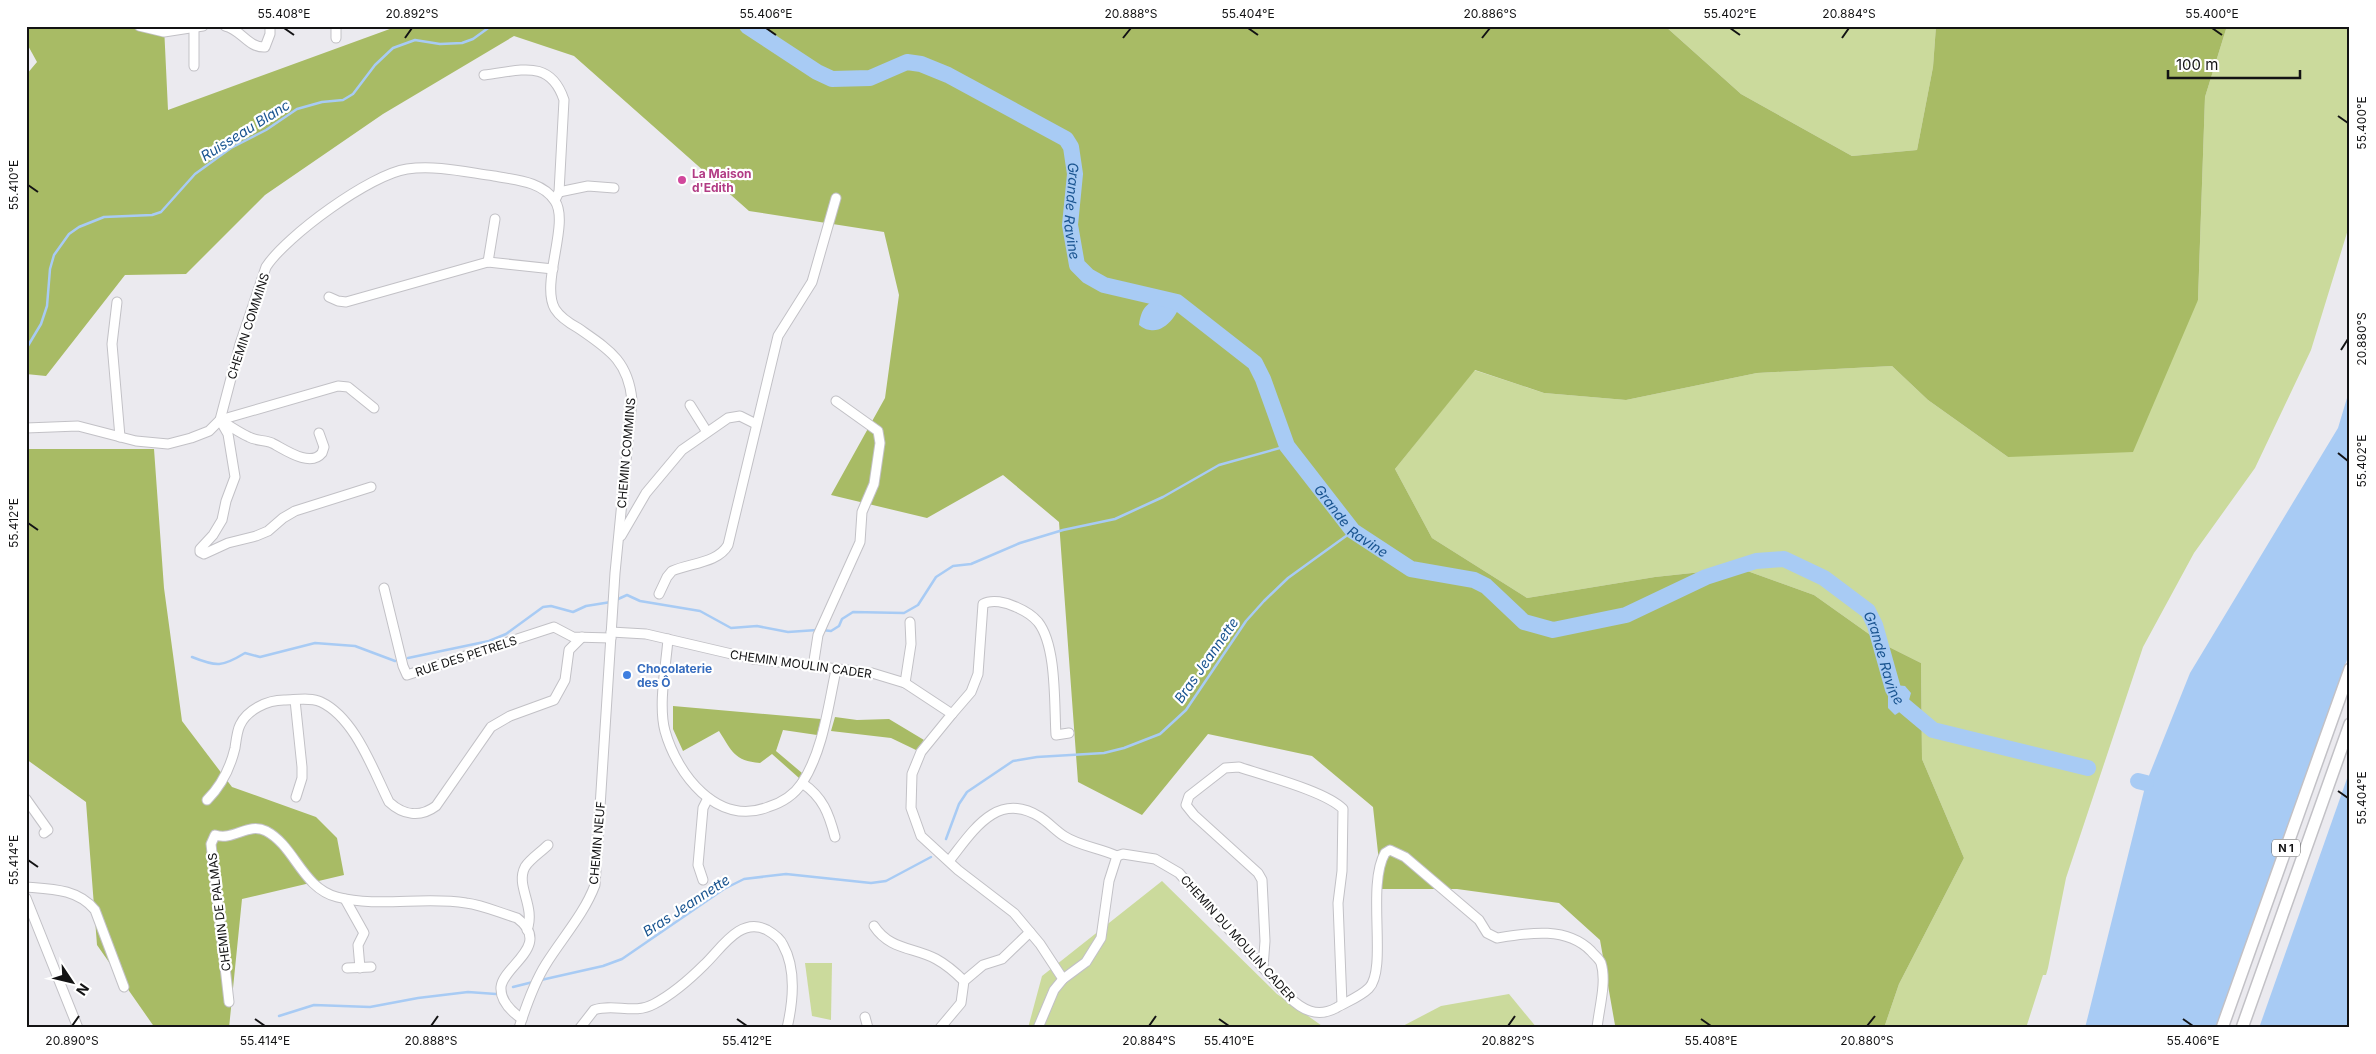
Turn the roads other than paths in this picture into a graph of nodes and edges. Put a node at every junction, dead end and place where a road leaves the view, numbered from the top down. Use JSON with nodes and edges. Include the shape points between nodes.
{"nodes":[{"id":1,"x":139,"y":26,"type":"edge"},
{"id":2,"x":225,"y":26,"type":"edge"},
{"id":3,"x":270,"y":26,"type":"edge"},
{"id":4,"x":336,"y":26,"type":"edge"},
{"id":5,"x":200,"y":27,"type":"edge"},
{"id":6,"x":336,"y":38,"type":"dead end"},
{"id":7,"x":194,"y":66,"type":"dead end"},
{"id":8,"x":484,"y":75,"type":"dead end"},
{"id":9,"x":614,"y":188,"type":"dead end"},
{"id":10,"x":557,"y":196,"type":"junction"},
{"id":11,"x":836,"y":198,"type":"dead end"},
{"id":12,"x":494,"y":219,"type":"dead end"},
{"id":13,"x":488,"y":262,"type":"junction"},
{"id":14,"x":553,"y":269,"type":"junction"},
{"id":15,"x":329,"y":297,"type":"dead end"},
{"id":16,"x":118,"y":302,"type":"dead end"},
{"id":17,"x":836,"y":401,"type":"dead end"},
{"id":18,"x":690,"y":405,"type":"dead end"},
{"id":19,"x":374,"y":408,"type":"dead end"},
{"id":20,"x":220,"y":420,"type":"junction"},
{"id":21,"x":756,"y":424,"type":"junction"},
{"id":22,"x":26,"y":428,"type":"edge"},
{"id":23,"x":707,"y":432,"type":"junction"},
{"id":24,"x":320,"y":433,"type":"dead end"},
{"id":25,"x":120,"y":437,"type":"junction"},
{"id":26,"x":371,"y":487,"type":"dead end"},
{"id":27,"x":618,"y":540,"type":"junction"},
{"id":28,"x":384,"y":588,"type":"dead end"},
{"id":29,"x":613,"y":592,"type":"joint"},
{"id":30,"x":659,"y":594,"type":"dead end"},
{"id":31,"x":910,"y":622,"type":"dead end"},
{"id":32,"x":611,"y":635,"type":"junction"},
{"id":33,"x":582,"y":637,"type":"junction"},
{"id":34,"x":668,"y":640,"type":"junction"},
{"id":35,"x":813,"y":667,"type":"junction"},
{"id":36,"x":2350,"y":669,"type":"edge"},
{"id":37,"x":836,"y":670,"type":"junction"},
{"id":38,"x":905,"y":683,"type":"junction"},
{"id":39,"x":295,"y":700,"type":"junction"},
{"id":40,"x":952,"y":714,"type":"junction"},
{"id":41,"x":2350,"y":724,"type":"edge"},
{"id":42,"x":1069,"y":733,"type":"dead end"},
{"id":43,"x":802,"y":783,"type":"junction"},
{"id":44,"x":296,"y":797,"type":"dead end"},
{"id":45,"x":708,"y":798,"type":"junction"},
{"id":46,"x":26,"y":799,"type":"edge"},
{"id":47,"x":206,"y":800,"type":"dead end"},
{"id":48,"x":44,"y":833,"type":"dead end"},
{"id":49,"x":835,"y":837,"type":"dead end"},
{"id":50,"x":548,"y":845,"type":"dead end"},
{"id":51,"x":1117,"y":856,"type":"junction"},
{"id":52,"x":949,"y":861,"type":"junction"},
{"id":53,"x":703,"y":880,"type":"dead end"},
{"id":54,"x":26,"y":887,"type":"edge"},
{"id":55,"x":26,"y":898,"type":"edge"},
{"id":56,"x":345,"y":899,"type":"junction"},
{"id":57,"x":874,"y":926,"type":"dead end"},
{"id":58,"x":527,"y":930,"type":"junction"},
{"id":59,"x":1030,"y":932,"type":"junction"},
{"id":60,"x":371,"y":967,"type":"dead end"},
{"id":61,"x":347,"y":968,"type":"dead end"},
{"id":62,"x":360,"y":968,"type":"junction"},
{"id":63,"x":1263,"y":968,"type":"junction"},
{"id":64,"x":1063,"y":979,"type":"junction"},
{"id":65,"x":964,"y":981,"type":"junction"},
{"id":66,"x":124,"y":987,"type":"dead end"},
{"id":67,"x":229,"y":1002,"type":"dead end"},
{"id":68,"x":1342,"y":1004,"type":"junction"},
{"id":69,"x":865,"y":1016,"type":"dead end"},
{"id":70,"x":520,"y":1023,"type":"edge"},
{"id":71,"x":78,"y":1028,"type":"edge"},
{"id":72,"x":580,"y":1028,"type":"edge"},
{"id":73,"x":787,"y":1028,"type":"edge"},
{"id":74,"x":868,"y":1028,"type":"edge"},
{"id":75,"x":940,"y":1028,"type":"edge"},
{"id":76,"x":1038,"y":1028,"type":"edge"},
{"id":77,"x":1597,"y":1028,"type":"edge"},
{"id":78,"x":2222,"y":1028,"type":"edge"},
{"id":79,"x":2242,"y":1028,"type":"edge"}],
"edges":[{"from":1,"to":5,"type":"street","via":[[164,32]]},
{"from":2,"to":3,"type":"street","via":[[261,47],[268,42]]},
{"from":4,"to":6,"type":"street"},
{"from":5,"to":7,"type":"street"},
{"from":8,"to":10,"type":"street","name":"CHEMIN COMMINS","via":[[538,70],[547,73],[557,83],[564,100]]},
{"from":9,"to":10,"type":"street","via":[[588,186]]},
{"from":10,"to":14,"type":"street","name":"CHEMIN COMMINS","via":[[559,214]]},
{"from":10,"to":20,"type":"street","name":"CHEMIN COMMINS","via":[[518,180],[427,167],[394,172],[325,213],[291,240],[266,267],[240,344]]},
{"from":11,"to":21,"type":"street","via":[[812,282],[778,336]]},
{"from":12,"to":13,"type":"street"},
{"from":13,"to":14,"type":"street"},
{"from":13,"to":15,"type":"street","via":[[346,302]]},
{"from":14,"to":27,"type":"street","name":"CHEMIN COMMINS","via":[[553,307],[619,360],[630,384],[631,407]]},
{"from":16,"to":25,"type":"street","via":[[112,344]]},
{"from":17,"to":35,"type":"street","via":[[878,431],[880,443],[874,484],[862,512],[860,542],[818,636]]},
{"from":18,"to":23,"type":"street"},
{"from":19,"to":20,"type":"street","via":[[348,387],[338,386]]},
{"from":20,"to":24,"type":"street","via":[[250,438],[306,457],[322,453],[324,447]]},
{"from":20,"to":25,"type":"street","via":[[201,435],[168,444]]},
{"from":20,"to":26,"type":"street","via":[[228,434],[235,477],[222,520],[200,549],[204,554],[268,531],[295,511]]},
{"from":21,"to":23,"type":"street","via":[[734,416]]},
{"from":21,"to":30,"type":"street","via":[[725,551],[672,571]]},
{"from":22,"to":25,"type":"street","via":[[78,426]]},
{"from":23,"to":27,"type":"street","via":[[675,458],[646,493]]},
{"from":27,"to":29,"type":"street","name":"CHEMIN COMMINS"},
{"from":28,"to":33,"type":"street","name":"RUE DES PETRELS","via":[[407,675],[554,627],[573,637]]},
{"from":29,"to":32,"type":"street","name":"CHEMIN NEUF"},
{"from":31,"to":38,"type":"street","via":[[911,644]]},
{"from":32,"to":33,"type":"street","name":"RUE DES PETRELS"},
{"from":32,"to":34,"type":"street","name":"CHEMIN MOULIN CADER","via":[[646,634]]},
{"from":32,"to":70,"type":"street","name":"CHEMIN NEUF","via":[[595,885],[585,908],[534,986]]},
{"from":33,"to":39,"type":"street","via":[[569,650],[565,680],[554,700],[510,716],[491,727],[436,806],[422,814],[406,813],[389,802],[357,737],[332,710],[320,702]]},
{"from":34,"to":35,"type":"street","name":"CHEMIN MOULIN CADER","via":[[753,659]]},
{"from":34,"to":45,"type":"street","via":[[662,714],[665,729],[671,750],[684,772]]},
{"from":35,"to":37,"type":"street","name":"CHEMIN MOULIN CADER"},
{"from":36,"to":78,"type":"main road","number":"N 1"},
{"from":37,"to":38,"type":"street","name":"CHEMIN MOULIN CADER","via":[[872,673]]},
{"from":37,"to":43,"type":"street","via":[[822,734]]},
{"from":38,"to":40,"type":"street","name":"CHEMIN MOULIN CADER"},
{"from":39,"to":44,"type":"street","via":[[302,767]]},
{"from":39,"to":47,"type":"street","via":[[275,700],[254,709],[240,725],[229,770],[218,789]]},
{"from":40,"to":42,"type":"street","via":[[971,692],[978,674],[983,604],[989,601],[1010,604],[1038,622],[1048,641],[1056,735]]},
{"from":40,"to":52,"type":"street","via":[[921,752],[910,788],[911,808],[920,836]]},
{"from":41,"to":79,"type":"main road","number":"N 1"},
{"from":43,"to":45,"type":"street","via":[[778,804],[763,810],[728,809]]},
{"from":43,"to":49,"type":"street","via":[[820,798]]},
{"from":45,"to":53,"type":"street","via":[[703,808],[698,865]]},
{"from":46,"to":48,"type":"street","via":[[48,830]]},
{"from":50,"to":58,"type":"street","via":[[528,863],[523,874],[522,885],[530,914]]},
{"from":51,"to":52,"type":"street","name":"CHEMIN DU MOULIN CADER","via":[[1064,836],[1039,816],[1008,807],[981,823]]},
{"from":51,"to":63,"type":"street","name":"CHEMIN DU MOULIN CADER","via":[[1154,859],[1179,873]]},
{"from":51,"to":64,"type":"street","via":[[1109,881],[1101,938],[1086,962]]},
{"from":52,"to":59,"type":"street","via":[[1014,913]]},
{"from":54,"to":66,"type":"street","via":[[71,892],[88,902],[95,910]]},
{"from":55,"to":71,"type":"street"},
{"from":56,"to":58,"type":"street","name":"CHEMIN DE PALMAS","via":[[467,903],[517,918]]},
{"from":56,"to":62,"type":"street","via":[[364,933],[358,944]]},
{"from":56,"to":67,"type":"street","name":"CHEMIN DE PALMAS","via":[[317,888],[280,842],[266,831],[249,828],[228,837],[215,835],[211,848]]},
{"from":57,"to":65,"type":"street","via":[[886,941],[935,958]]},
{"from":58,"to":70,"type":"street","via":[[526,952],[501,987],[505,1003]]},
{"from":59,"to":64,"type":"street"},
{"from":59,"to":65,"type":"street","via":[[1002,959],[983,965]]},
{"from":60,"to":62,"type":"street"},
{"from":61,"to":62,"type":"street"},
{"from":63,"to":68,"type":"street","name":"CHEMIN DU MOULIN CADER","via":[[1294,1002],[1307,1011],[1324,1013]]},
{"from":63,"to":68,"type":"street","via":[[1262,880],[1186,805],[1189,796],[1225,768],[1239,768],[1306,790],[1337,803],[1343,809],[1338,902]]},
{"from":64,"to":76,"type":"street","via":[[1050,996]]},
{"from":65,"to":75,"type":"street","via":[[961,1003]]},
{"from":68,"to":77,"type":"street","name":"CHEMIN DU MOULIN CADER","via":[[1368,989],[1376,975],[1375,918],[1379,869],[1385,853],[1390,850],[1405,856],[1479,920],[1487,933],[1497,938],[1520,933],[1559,934],[1589,949],[1600,961],[1603,973]]},
{"from":69,"to":74,"type":"street"},
{"from":72,"to":73,"type":"street","via":[[594,1010],[611,1007],[631,1010],[654,1004],[705,964],[731,937],[752,927],[773,933],[786,950],[792,980]]}]}
